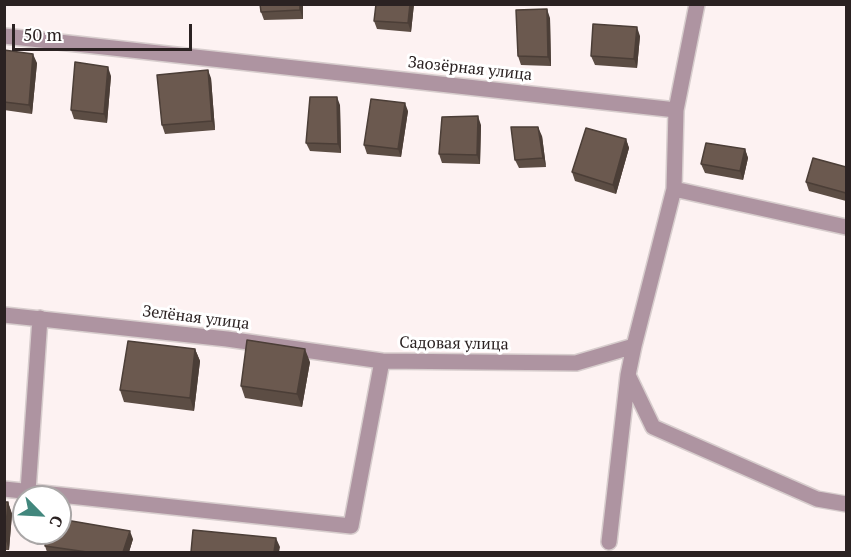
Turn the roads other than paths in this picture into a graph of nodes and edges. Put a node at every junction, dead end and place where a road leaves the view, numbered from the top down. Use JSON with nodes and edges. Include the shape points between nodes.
{"nodes":[{"id":1,"x":697,"y":4,"type":"edge"},
{"id":2,"x":4,"y":36,"type":"edge"},
{"id":3,"x":676,"y":110,"type":"junction"},
{"id":4,"x":674,"y":189,"type":"junction"},
{"id":5,"x":846,"y":227,"type":"edge"},
{"id":6,"x":4,"y":315,"type":"edge"},
{"id":7,"x":40,"y":318,"type":"junction"},
{"id":8,"x":634,"y":346,"type":"junction"},
{"id":9,"x":382,"y":361,"type":"junction"},
{"id":10,"x":628,"y":375,"type":"junction"},
{"id":11,"x":27,"y":485,"type":"edge"},
{"id":12,"x":72,"y":495,"type":"edge"},
{"id":13,"x":846,"y":504,"type":"edge"},
{"id":14,"x":609,"y":542,"type":"dead end"}],
"edges":[{"from":1,"to":3,"type":"street"},
{"from":2,"to":3,"type":"street","name":"Заозёрная улица"},
{"from":3,"to":4,"type":"street"},
{"from":4,"to":5,"type":"street"},
{"from":4,"to":8,"type":"street"},
{"from":6,"to":7,"type":"street","name":"Зелёная улица"},
{"from":7,"to":9,"type":"street","name":"Зелёная улица"},
{"from":7,"to":11,"type":"street"},
{"from":8,"to":9,"type":"street","name":"Садовая улица","via":[[576,363]]},
{"from":8,"to":10,"type":"street"},
{"from":9,"to":12,"type":"street","name":"Садовая улица","via":[[351,526]]},
{"from":10,"to":13,"type":"street","via":[[653,428],[817,499]]},
{"from":10,"to":14,"type":"street"}]}
